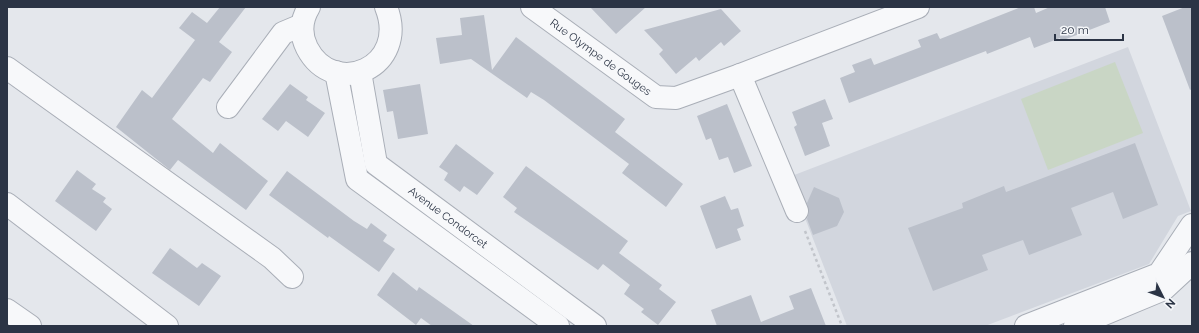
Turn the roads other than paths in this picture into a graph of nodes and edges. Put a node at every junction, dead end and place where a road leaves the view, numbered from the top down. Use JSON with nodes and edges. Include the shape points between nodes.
{"nodes":[{"id":1,"x":386,"y":7,"type":"edge"},
{"id":2,"x":532,"y":7,"type":"edge"},
{"id":3,"x":918,"y":7,"type":"edge"},
{"id":4,"x":556,"y":14,"type":"edge"},
{"id":5,"x":305,"y":16,"type":"edge"},
{"id":6,"x":7,"y":68,"type":"edge"},
{"id":7,"x":336,"y":72,"type":"junction"},
{"id":8,"x":360,"y":72,"type":"junction"},
{"id":9,"x":740,"y":75,"type":"junction"},
{"id":10,"x":228,"y":107,"type":"dead end"},
{"id":11,"x":7,"y":204,"type":"edge"},
{"id":12,"x":797,"y":211,"type":"road end"},
{"id":13,"x":1192,"y":225,"type":"edge"},
{"id":14,"x":1192,"y":263,"type":"edge"},
{"id":15,"x":292,"y":277,"type":"dead end"},
{"id":16,"x":7,"y":310,"type":"edge"},
{"id":17,"x":1031,"y":325,"type":"edge"},
{"id":18,"x":30,"y":326,"type":"edge"},
{"id":19,"x":167,"y":326,"type":"edge"},
{"id":20,"x":558,"y":326,"type":"edge"},
{"id":21,"x":595,"y":326,"type":"edge"},
{"id":22,"x":1075,"y":326,"type":"edge"}],
"edges":[{"from":1,"to":8,"type":"street","via":[[391,20],[391,36],[386,50],[377,62]]},
{"from":2,"to":4,"type":"street","name":"Rue Olympe de Gouges"},
{"from":3,"to":9,"type":"street","name":"Rue Olympe de Gouges"},
{"from":4,"to":9,"type":"street","name":"Rue Olympe de Gouges","via":[[656,97],[676,98]]},
{"from":5,"to":7,"type":"street","via":[[304,41],[311,56],[323,67]]},
{"from":5,"to":10,"type":"street","via":[[283,33]]},
{"from":6,"to":15,"type":"street","via":[[272,258]]},
{"from":7,"to":8,"type":"street"},
{"from":7,"to":20,"type":"street","via":[[356,180]]},
{"from":8,"to":21,"type":"street","name":"Avenue Condorcet","via":[[376,164]]},
{"from":9,"to":12,"type":"street"},
{"from":11,"to":19,"type":"street"},
{"from":13,"to":17,"type":"street","via":[[1160,274]]},
{"from":14,"to":22,"type":"street","via":[[1164,289]]},
{"from":16,"to":18,"type":"street"}]}
